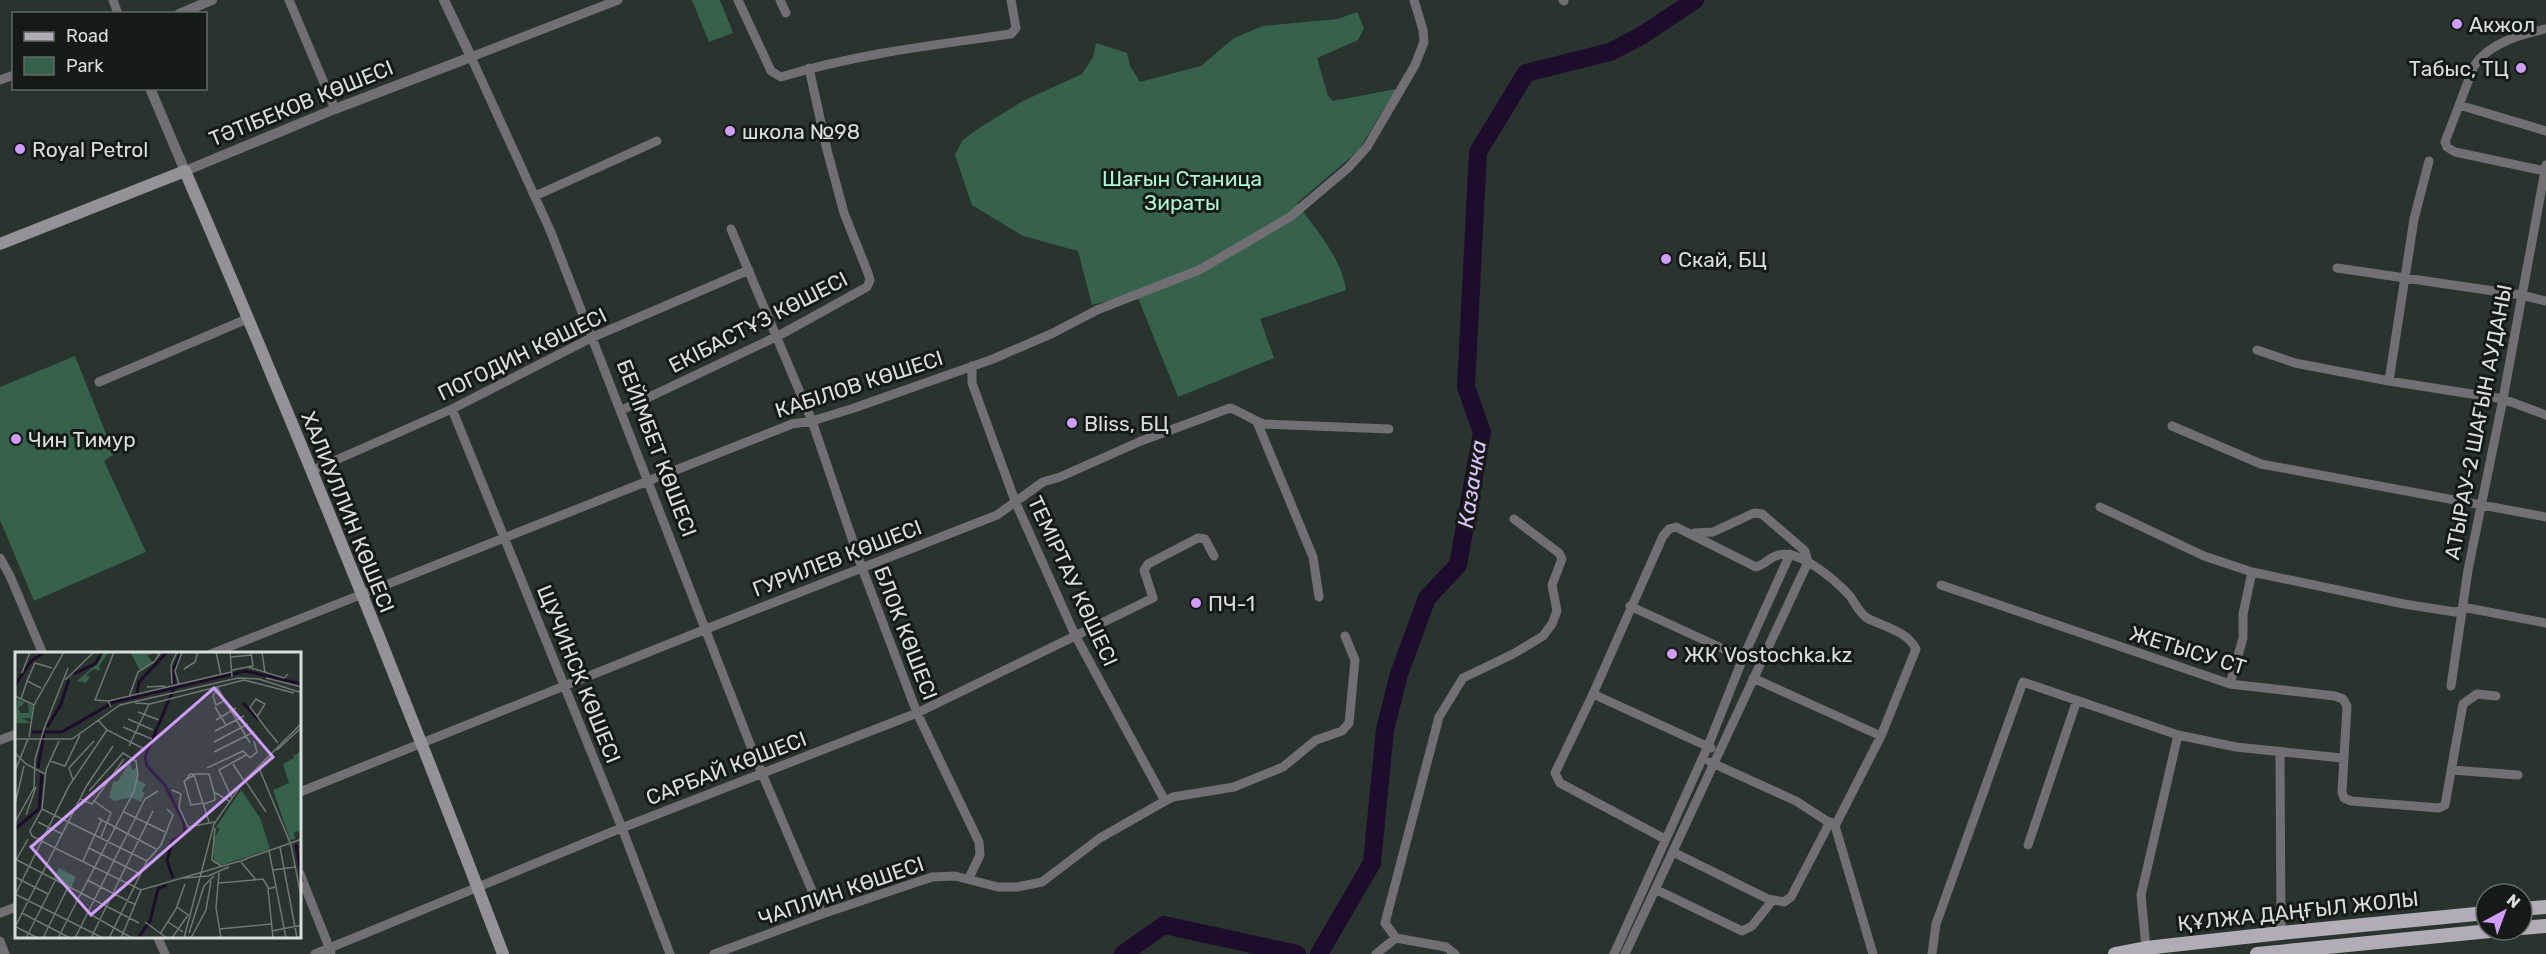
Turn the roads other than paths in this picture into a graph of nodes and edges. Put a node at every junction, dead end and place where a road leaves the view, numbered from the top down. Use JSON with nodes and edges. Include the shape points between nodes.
{"nodes":[{"id":1,"x":212,"y":0,"type":"edge"},
{"id":2,"x":289,"y":0,"type":"edge"},
{"id":3,"x":444,"y":0,"type":"edge"},
{"id":4,"x":618,"y":0,"type":"edge"},
{"id":5,"x":738,"y":0,"type":"edge"},
{"id":6,"x":780,"y":0,"type":"edge"},
{"id":7,"x":1011,"y":0,"type":"edge"},
{"id":8,"x":1414,"y":0,"type":"edge"},
{"id":9,"x":184,"y":12,"type":"edge"},
{"id":10,"x":786,"y":13,"type":"dead end"},
{"id":11,"x":2546,"y":29,"type":"edge"},
{"id":12,"x":471,"y":57,"type":"junction"},
{"id":13,"x":809,"y":68,"type":"junction"},
{"id":14,"x":151,"y":90,"type":"edge"},
{"id":15,"x":2459,"y":105,"type":"junction"},
{"id":16,"x":335,"y":109,"type":"junction"},
{"id":17,"x":2546,"y":131,"type":"edge"},
{"id":18,"x":657,"y":141,"type":"dead end"},
{"id":19,"x":2429,"y":161,"type":"dead end"},
{"id":20,"x":2545,"y":168,"type":"edge"},
{"id":21,"x":185,"y":171,"type":"junction"},
{"id":22,"x":535,"y":196,"type":"junction"},
{"id":23,"x":731,"y":229,"type":"dead end"},
{"id":24,"x":0,"y":244,"type":"edge"},
{"id":25,"x":2337,"y":268,"type":"dead end"},
{"id":26,"x":749,"y":270,"type":"junction"},
{"id":27,"x":2405,"y":279,"type":"junction"},
{"id":28,"x":2521,"y":295,"type":"junction"},
{"id":29,"x":2546,"y":301,"type":"edge"},
{"id":30,"x":247,"y":319,"type":"junction"},
{"id":31,"x":778,"y":336,"type":"junction"},
{"id":32,"x":593,"y":337,"type":"junction"},
{"id":33,"x":2257,"y":350,"type":"dead end"},
{"id":34,"x":972,"y":366,"type":"junction"},
{"id":35,"x":2389,"y":381,"type":"junction"},
{"id":36,"x":99,"y":382,"type":"dead end"},
{"id":37,"x":2503,"y":399,"type":"junction"},
{"id":38,"x":452,"y":409,"type":"junction"},
{"id":39,"x":622,"y":410,"type":"junction"},
{"id":40,"x":2546,"y":414,"type":"edge"},
{"id":41,"x":812,"y":421,"type":"junction"},
{"id":42,"x":1257,"y":422,"type":"junction"},
{"id":43,"x":2172,"y":426,"type":"dead end"},
{"id":44,"x":1389,"y":429,"type":"dead end"},
{"id":45,"x":311,"y":471,"type":"junction"},
{"id":46,"x":649,"y":480,"type":"junction"},
{"id":47,"x":1015,"y":501,"type":"junction"},
{"id":48,"x":2100,"y":507,"type":"dead end"},
{"id":49,"x":2482,"y":507,"type":"junction"},
{"id":50,"x":2546,"y":517,"type":"edge"},
{"id":51,"x":1514,"y":519,"type":"dead end"},
{"id":52,"x":1689,"y":532,"type":"junction"},
{"id":53,"x":504,"y":537,"type":"junction"},
{"id":54,"x":1790,"y":554,"type":"junction"},
{"id":55,"x":1214,"y":556,"type":"dead end"},
{"id":56,"x":0,"y":558,"type":"edge"},
{"id":57,"x":1808,"y":562,"type":"junction"},
{"id":58,"x":862,"y":568,"type":"junction"},
{"id":59,"x":2252,"y":572,"type":"junction"},
{"id":60,"x":10,"y":576,"type":"junction"},
{"id":61,"x":0,"y":580,"type":"edge"},
{"id":62,"x":1941,"y":585,"type":"dead end"},
{"id":63,"x":361,"y":594,"type":"junction"},
{"id":64,"x":1319,"y":597,"type":"dead end"},
{"id":65,"x":1630,"y":606,"type":"junction"},
{"id":66,"x":2461,"y":610,"type":"junction"},
{"id":67,"x":2546,"y":623,"type":"edge"},
{"id":68,"x":706,"y":629,"type":"junction"},
{"id":69,"x":1075,"y":635,"type":"junction"},
{"id":70,"x":1345,"y":636,"type":"dead end"},
{"id":71,"x":42,"y":652,"type":"edge"},
{"id":72,"x":219,"y":652,"type":"edge"},
{"id":73,"x":1743,"y":658,"type":"junction"},
{"id":74,"x":1753,"y":678,"type":"junction"},
{"id":75,"x":2230,"y":684,"type":"junction"},
{"id":76,"x":2451,"y":686,"type":"dead end"},
{"id":77,"x":564,"y":687,"type":"junction"},
{"id":78,"x":1593,"y":694,"type":"junction"},
{"id":79,"x":2496,"y":696,"type":"dead end"},
{"id":80,"x":2077,"y":700,"type":"junction"},
{"id":81,"x":917,"y":713,"type":"junction"},
{"id":82,"x":15,"y":734,"type":"edge"},
{"id":83,"x":2178,"y":735,"type":"junction"},
{"id":84,"x":1881,"y":736,"type":"junction"},
{"id":85,"x":0,"y":740,"type":"edge"},
{"id":86,"x":422,"y":744,"type":"junction"},
{"id":87,"x":1708,"y":746,"type":"junction"},
{"id":88,"x":1720,"y":753,"type":"junction"},
{"id":89,"x":2280,"y":753,"type":"junction"},
{"id":90,"x":2342,"y":758,"type":"junction"},
{"id":91,"x":1702,"y":759,"type":"junction"},
{"id":92,"x":1715,"y":764,"type":"junction"},
{"id":93,"x":2452,"y":770,"type":"junction"},
{"id":94,"x":762,"y":773,"type":"junction"},
{"id":95,"x":2517,"y":775,"type":"dead end"},
{"id":96,"x":302,"y":791,"type":"edge"},
{"id":97,"x":1165,"y":801,"type":"junction"},
{"id":98,"x":1832,"y":824,"type":"junction"},
{"id":99,"x":622,"y":828,"type":"junction"},
{"id":100,"x":1665,"y":838,"type":"junction"},
{"id":101,"x":2028,"y":845,"type":"dead end"},
{"id":102,"x":1673,"y":852,"type":"junction"},
{"id":103,"x":969,"y":878,"type":"junction"},
{"id":104,"x":302,"y":879,"type":"edge"},
{"id":105,"x":478,"y":888,"type":"junction"},
{"id":106,"x":1655,"y":889,"type":"junction"},
{"id":107,"x":1772,"y":900,"type":"junction"},
{"id":108,"x":15,"y":907,"type":"edge"},
{"id":109,"x":0,"y":914,"type":"edge"},
{"id":110,"x":822,"y":914,"type":"junction"},
{"id":111,"x":2474,"y":914,"type":"edge"},
{"id":112,"x":2281,"y":933,"type":"junction"},
{"id":113,"x":2474,"y":933,"type":"edge"},
{"id":114,"x":1396,"y":938,"type":"junction"},
{"id":115,"x":158,"y":939,"type":"edge"},
{"id":116,"x":0,"y":941,"type":"edge"},
{"id":117,"x":2145,"y":948,"type":"junction"},
{"id":118,"x":2351,"y":949,"type":"edge"},
{"id":119,"x":331,"y":951,"type":"edge"},
{"id":120,"x":5,"y":954,"type":"edge"},
{"id":121,"x":165,"y":954,"type":"edge"},
{"id":122,"x":315,"y":954,"type":"edge"},
{"id":123,"x":503,"y":954,"type":"edge"},
{"id":124,"x":670,"y":954,"type":"edge"},
{"id":125,"x":714,"y":954,"type":"edge"},
{"id":126,"x":1376,"y":954,"type":"edge"},
{"id":127,"x":1455,"y":954,"type":"edge"},
{"id":128,"x":1614,"y":954,"type":"edge"},
{"id":129,"x":1625,"y":954,"type":"edge"},
{"id":130,"x":1873,"y":954,"type":"edge"},
{"id":131,"x":1932,"y":954,"type":"edge"},
{"id":132,"x":2115,"y":954,"type":"edge"},
{"id":133,"x":2257,"y":954,"type":"edge"}],
"edges":[{"from":1,"to":9,"type":"street"},
{"from":2,"to":16,"type":"street"},
{"from":3,"to":12,"type":"street","name":"БЕЙІМБЕТ КӨШЕСІ"},
{"from":4,"to":12,"type":"street","name":"ТӘТІБЕКОВ КӨШЕСІ"},
{"from":5,"to":13,"type":"street","via":[[773,74],[781,77]]},
{"from":6,"to":10,"type":"street"},
{"from":7,"to":13,"type":"street","via":[[1016,28],[1011,34]]},
{"from":8,"to":34,"type":"street","name":"КАБІЛОВ КӨШЕСІ","via":[[1424,42],[1415,65],[1367,147],[1290,218],[1199,270]]},
{"from":11,"to":15,"type":"street","via":[[2491,48],[2480,57]]},
{"from":12,"to":16,"type":"street","name":"ТӘТІБЕКОВ КӨШЕСІ"},
{"from":12,"to":22,"type":"street","name":"БЕЙІМБЕТ КӨШЕСІ"},
{"from":13,"to":31,"type":"street","name":"ЕКІБАСТҰЗ КӨШЕСІ","via":[[844,213],[870,280],[867,287]]},
{"from":14,"to":21,"type":"street","name":"ХАЛИУЛЛИН КӨШЕСІ"},
{"from":15,"to":17,"type":"street"},
{"from":15,"to":20,"type":"street","via":[[2445,142],[2447,147],[2455,152]]},
{"from":16,"to":21,"type":"street","name":"ТӘТІБЕКОВ КӨШЕСІ"},
{"from":18,"to":22,"type":"street"},
{"from":19,"to":27,"type":"street","via":[[2414,219]]},
{"from":20,"to":28,"type":"street","name":"АТЫРАУ-2 ШАҒЫН АУДАНЫ"},
{"from":21,"to":24,"type":"main road","name":"ТӘТІБЕКОВ КӨШЕСІ"},
{"from":21,"to":30,"type":"main road","name":"ХАЛИУЛЛИН КӨШЕСІ"},
{"from":22,"to":32,"type":"street","name":"БЕЙІМБЕТ КӨШЕСІ"},
{"from":23,"to":26,"type":"street","name":"БЛОК КӨШЕСІ"},
{"from":25,"to":27,"type":"street"},
{"from":26,"to":31,"type":"street","name":"БЛОК КӨШЕСІ"},
{"from":26,"to":32,"type":"street","name":"ПОГОДИН КӨШЕСІ"},
{"from":27,"to":28,"type":"street"},
{"from":27,"to":35,"type":"street"},
{"from":28,"to":29,"type":"street"},
{"from":28,"to":37,"type":"street","name":"АТЫРАУ-2 ШАҒЫН АУДАНЫ"},
{"from":30,"to":36,"type":"street"},
{"from":30,"to":45,"type":"main road","name":"ХАЛИУЛЛИН КӨШЕСІ"},
{"from":31,"to":39,"type":"street","name":"ЕКІБАСТҰЗ КӨШЕСІ"},
{"from":31,"to":41,"type":"street","name":"БЛОК КӨШЕСІ"},
{"from":32,"to":38,"type":"street","name":"ПОГОДИН КӨШЕСІ"},
{"from":32,"to":39,"type":"street","name":"БЕЙІМБЕТ КӨШЕСІ"},
{"from":33,"to":35,"type":"street","via":[[2295,363]]},
{"from":34,"to":41,"type":"street","name":"КАБІЛОВ КӨШЕСІ"},
{"from":34,"to":47,"type":"street","name":"ТЕМІРТАУ КӨШЕСІ","via":[[972,383]]},
{"from":35,"to":37,"type":"street"},
{"from":37,"to":40,"type":"street"},
{"from":37,"to":49,"type":"street","name":"АТЫРАУ-2 ШАҒЫН АУДАНЫ"},
{"from":38,"to":45,"type":"street","name":"ПОГОДИН КӨШЕСІ"},
{"from":38,"to":53,"type":"street","name":"ЩУЧИНСК КӨШЕСІ"},
{"from":39,"to":46,"type":"street","name":"БЕЙІМБЕТ КӨШЕСІ"},
{"from":41,"to":46,"type":"street","name":"КАБІЛОВ КӨШЕСІ","via":[[792,424]]},
{"from":41,"to":58,"type":"street","name":"БЛОК КӨШЕСІ"},
{"from":42,"to":44,"type":"street","name":"ГУРИЛЕВ КӨШЕСІ"},
{"from":42,"to":47,"type":"street","name":"ГУРИЛЕВ КӨШЕСІ","via":[[1230,408],[1043,482]]},
{"from":42,"to":64,"type":"street","via":[[1313,557]]},
{"from":43,"to":49,"type":"street","via":[[2260,464]]},
{"from":45,"to":63,"type":"main road","name":"ХАЛИУЛЛИН КӨШЕСІ"},
{"from":46,"to":53,"type":"street","name":"КАБІЛОВ КӨШЕСІ"},
{"from":46,"to":68,"type":"street","name":"БЕЙІМБЕТ КӨШЕСІ"},
{"from":47,"to":58,"type":"street","name":"ГУРИЛЕВ КӨШЕСІ","via":[[997,515]]},
{"from":47,"to":69,"type":"street","name":"ТЕМІРТАУ КӨШЕСІ"},
{"from":48,"to":59,"type":"street","via":[[2204,556]]},
{"from":49,"to":50,"type":"street"},
{"from":49,"to":66,"type":"street","name":"АТЫРАУ-2 ШАҒЫН АУДАНЫ"},
{"from":51,"to":114,"type":"street","via":[[1562,559],[1552,585],[1557,611],[1543,636],[1462,678],[1439,717],[1384,923]]},
{"from":52,"to":54,"type":"street","via":[[1756,567],[1776,555]]},
{"from":52,"to":57,"type":"street","via":[[1713,532],[1754,513],[1762,514],[1804,551]]},
{"from":52,"to":65,"type":"street","via":[[1676,527],[1663,536]]},
{"from":53,"to":63,"type":"street","name":"КАБІЛОВ КӨШЕСІ"},
{"from":53,"to":77,"type":"street","name":"ЩУЧИНСК КӨШЕСІ"},
{"from":54,"to":57,"type":"street"},
{"from":54,"to":73,"type":"street"},
{"from":55,"to":69,"type":"street","name":"САРБАЙ КӨШЕСІ","via":[[1205,539],[1198,538],[1148,564],[1144,570],[1153,598]]},
{"from":56,"to":60,"type":"street"},
{"from":57,"to":74,"type":"street"},
{"from":57,"to":84,"type":"street","via":[[1850,596],[1864,616],[1895,630],[1916,649]]},
{"from":58,"to":68,"type":"street","name":"ГУРИЛЕВ КӨШЕСІ"},
{"from":58,"to":81,"type":"street","name":"БЛОК КӨШЕСІ"},
{"from":59,"to":66,"type":"street","via":[[2404,604]]},
{"from":59,"to":75,"type":"street","via":[[2243,614],[2243,638]]},
{"from":60,"to":61,"type":"street"},
{"from":60,"to":71,"type":"street"},
{"from":62,"to":75,"type":"street","name":"ЖЕТЫСУ СТ"},
{"from":63,"to":72,"type":"street","name":"КАБІЛОВ КӨШЕСІ"},
{"from":63,"to":86,"type":"main road","name":"ХАЛИУЛЛИН КӨШЕСІ"},
{"from":65,"to":73,"type":"street"},
{"from":65,"to":78,"type":"street"},
{"from":66,"to":67,"type":"street"},
{"from":66,"to":76,"type":"street","name":"АТЫРАУ-2 ШАҒЫН АУДАНЫ"},
{"from":68,"to":77,"type":"street","name":"ГУРИЛЕВ КӨШЕСІ"},
{"from":68,"to":94,"type":"street","name":"БЕЙІМБЕТ КӨШЕСІ"},
{"from":69,"to":81,"type":"street","name":"САРБАЙ КӨШЕСІ"},
{"from":69,"to":97,"type":"street","name":"ТЕМІРТАУ КӨШЕСІ"},
{"from":70,"to":97,"type":"street","name":"ЧАПЛИН КӨШЕСІ","via":[[1356,660],[1346,728],[1316,740],[1283,767],[1234,787]]},
{"from":73,"to":87,"type":"street"},
{"from":74,"to":84,"type":"street"},
{"from":74,"to":88,"type":"street"},
{"from":75,"to":90,"type":"street","name":"ЖЕТЫСУ СТ","via":[[2343,699],[2347,706]]},
{"from":77,"to":86,"type":"street","name":"ГУРИЛЕВ КӨШЕСІ"},
{"from":77,"to":99,"type":"street","name":"ЩУЧИНСК КӨШЕСІ"},
{"from":78,"to":87,"type":"street"},
{"from":78,"to":100,"type":"street","via":[[1555,773],[1557,780]]},
{"from":79,"to":93,"type":"street","name":"ЖЕТЫСУ СТ","via":[[2477,694],[2463,704]]},
{"from":80,"to":83,"type":"street"},
{"from":80,"to":101,"type":"street"},
{"from":80,"to":131,"type":"street","via":[[2023,682],[1936,924]]},
{"from":81,"to":94,"type":"street","name":"САРБАЙ КӨШЕСІ"},
{"from":81,"to":103,"type":"street","name":"БЛОК КӨШЕСІ","via":[[979,842],[980,855]]},
{"from":82,"to":85,"type":"street"},
{"from":83,"to":89,"type":"street"},
{"from":83,"to":117,"type":"street","via":[[2141,895]]},
{"from":84,"to":98,"type":"street"},
{"from":86,"to":96,"type":"street","name":"ГУРИЛЕВ КӨШЕСІ"},
{"from":86,"to":105,"type":"main road","name":"ХАЛИУЛЛИН КӨШЕСІ"},
{"from":87,"to":88,"type":"street"},
{"from":87,"to":91,"type":"street"},
{"from":88,"to":92,"type":"street"},
{"from":89,"to":90,"type":"street"},
{"from":89,"to":112,"type":"street"},
{"from":90,"to":93,"type":"street","name":"ЖЕТЫСУ СТ","via":[[2342,792],[2351,801],[2439,808],[2448,799]]},
{"from":91,"to":92,"type":"street"},
{"from":91,"to":100,"type":"street"},
{"from":92,"to":98,"type":"street","via":[[1796,801]]},
{"from":92,"to":102,"type":"street"},
{"from":93,"to":95,"type":"street"},
{"from":94,"to":99,"type":"street","name":"САРБАЙ КӨШЕСІ"},
{"from":94,"to":110,"type":"street","name":"БЕЙІМБЕТ КӨШЕСІ"},
{"from":97,"to":103,"type":"street","name":"ЧАПЛИН КӨШЕСІ","via":[[1100,838],[1042,882],[998,887]]},
{"from":98,"to":107,"type":"street","via":[[1791,897],[1784,902]]},
{"from":98,"to":130,"type":"street"},
{"from":99,"to":105,"type":"street","name":"САРБАЙ КӨШЕСІ"},
{"from":99,"to":124,"type":"street","name":"ЩУЧИНСК КӨШЕСІ"},
{"from":100,"to":128,"type":"street"},
{"from":102,"to":106,"type":"street"},
{"from":102,"to":107,"type":"street"},
{"from":103,"to":110,"type":"street","name":"ЧАПЛИН КӨШЕСІ","via":[[932,877]]},
{"from":104,"to":119,"type":"street"},
{"from":105,"to":119,"type":"street","name":"САРБАЙ КӨШЕСІ"},
{"from":105,"to":123,"type":"main road","name":"ХАЛИУЛЛИН КӨШЕСІ"},
{"from":106,"to":107,"type":"street","via":[[1742,931],[1752,926]]},
{"from":106,"to":129,"type":"street"},
{"from":108,"to":109,"type":"street"},
{"from":110,"to":125,"type":"street","name":"ЧАПЛИН КӨШЕСІ"},
{"from":111,"to":112,"type":"main road","name":"ҚҰЛЖА ДАҢҒЫЛ ЖОЛЫ"},
{"from":112,"to":117,"type":"main road","name":"ҚҰЛЖА ДАҢҒЫЛ ЖОЛЫ"},
{"from":113,"to":118,"type":"main road","name":"ҚҰЛЖА ДАҢҒЫЛ ЖОЛЫ"},
{"from":114,"to":126,"type":"street"},
{"from":114,"to":127,"type":"street","via":[[1446,947]]},
{"from":115,"to":121,"type":"street"},
{"from":116,"to":120,"type":"street"},
{"from":117,"to":132,"type":"main road","name":"ҚҰЛЖА ДАҢҒЫЛ ЖОЛЫ"},
{"from":118,"to":133,"type":"main road","name":"ҚҰЛЖА ДАҢҒЫЛ ЖОЛЫ"},
{"from":119,"to":122,"type":"street","name":"САРБАЙ КӨШЕСІ"}]}
